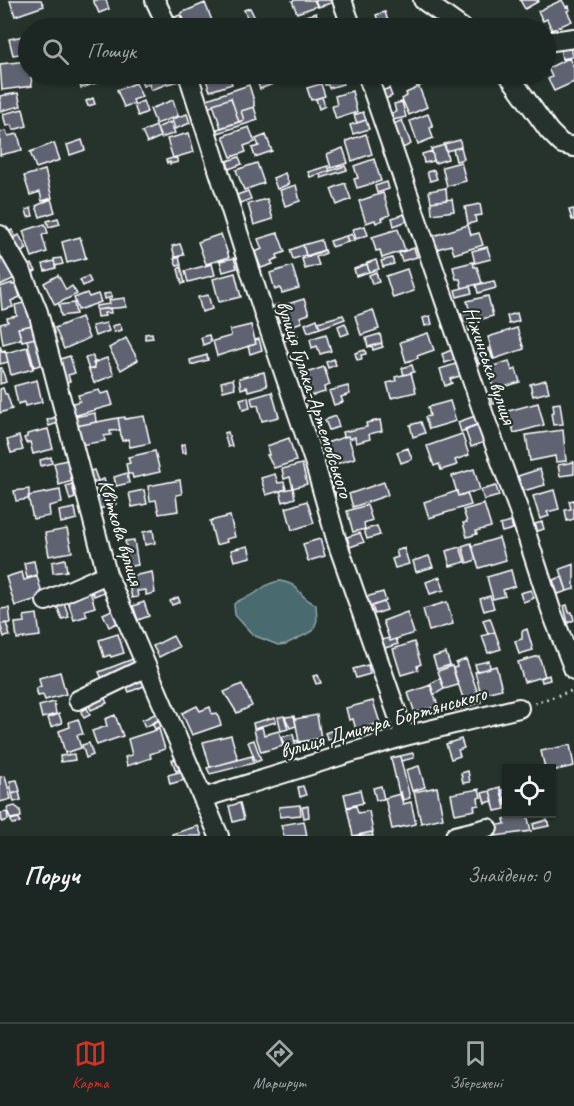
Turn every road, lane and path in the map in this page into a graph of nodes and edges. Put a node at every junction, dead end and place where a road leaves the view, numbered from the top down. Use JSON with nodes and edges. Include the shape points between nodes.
{"nodes":[{"id":1,"x":155,"y":0,"type":"edge"},
{"id":2,"x":342,"y":0,"type":"edge"},
{"id":3,"x":423,"y":0,"type":"edge"},
{"id":4,"x":163,"y":18,"type":"edge"},
{"id":5,"x":348,"y":18,"type":"edge"},
{"id":6,"x":448,"y":18,"type":"edge"},
{"id":7,"x":574,"y":39,"type":"edge"},
{"id":8,"x":556,"y":41,"type":"edge"},
{"id":9,"x":191,"y":84,"type":"edge"},
{"id":10,"x":370,"y":84,"type":"edge"},
{"id":11,"x":515,"y":84,"type":"edge"},
{"id":12,"x":574,"y":147,"type":"edge"},
{"id":13,"x":0,"y":235,"type":"edge"},
{"id":14,"x":107,"y":574,"type":"junction"},
{"id":15,"x":46,"y":602,"type":"dead end"},
{"id":16,"x":147,"y":667,"type":"junction"},
{"id":17,"x":574,"y":669,"type":"edge"},
{"id":18,"x":574,"y":690,"type":"edge"},
{"id":19,"x":78,"y":700,"type":"dead end"},
{"id":20,"x":519,"y":708,"type":"joint"},
{"id":21,"x":405,"y":736,"type":"junction"},
{"id":22,"x":203,"y":798,"type":"junction"},
{"id":23,"x":488,"y":828,"type":"dead end"},
{"id":24,"x":219,"y":836,"type":"edge"},
{"id":25,"x":455,"y":836,"type":"edge"}],
"edges":[{"from":1,"to":4,"type":"street"},
{"from":2,"to":5,"type":"street"},
{"from":3,"to":6,"type":"street"},
{"from":7,"to":8,"type":"street"},
{"from":9,"to":21,"type":"street","name":"вулиця Гулака-Артемовського","via":[[337,542]]},
{"from":10,"to":17,"type":"street","name":"Ніжинська вулиця"},
{"from":11,"to":12,"type":"street","via":[[549,132],[562,144]]},
{"from":13,"to":14,"type":"street","name":"Квіткова вулиця","via":[[38,312]]},
{"from":14,"to":15,"type":"street"},
{"from":14,"to":16,"type":"street","name":"Квіткова вулиця"},
{"from":16,"to":19,"type":"street"},
{"from":16,"to":22,"type":"street","name":"Квіткова вулиця"},
{"from":18,"to":20,"type":"path","name":"вулиця Дмитра Бортянського"},
{"from":20,"to":21,"type":"street","name":"вулиця Дмитра Бортянського"},
{"from":21,"to":22,"type":"street","name":"вулиця Дмитра Бортянського"},
{"from":22,"to":24,"type":"street","name":"Квіткова вулиця"},
{"from":23,"to":25,"type":"street"}]}
